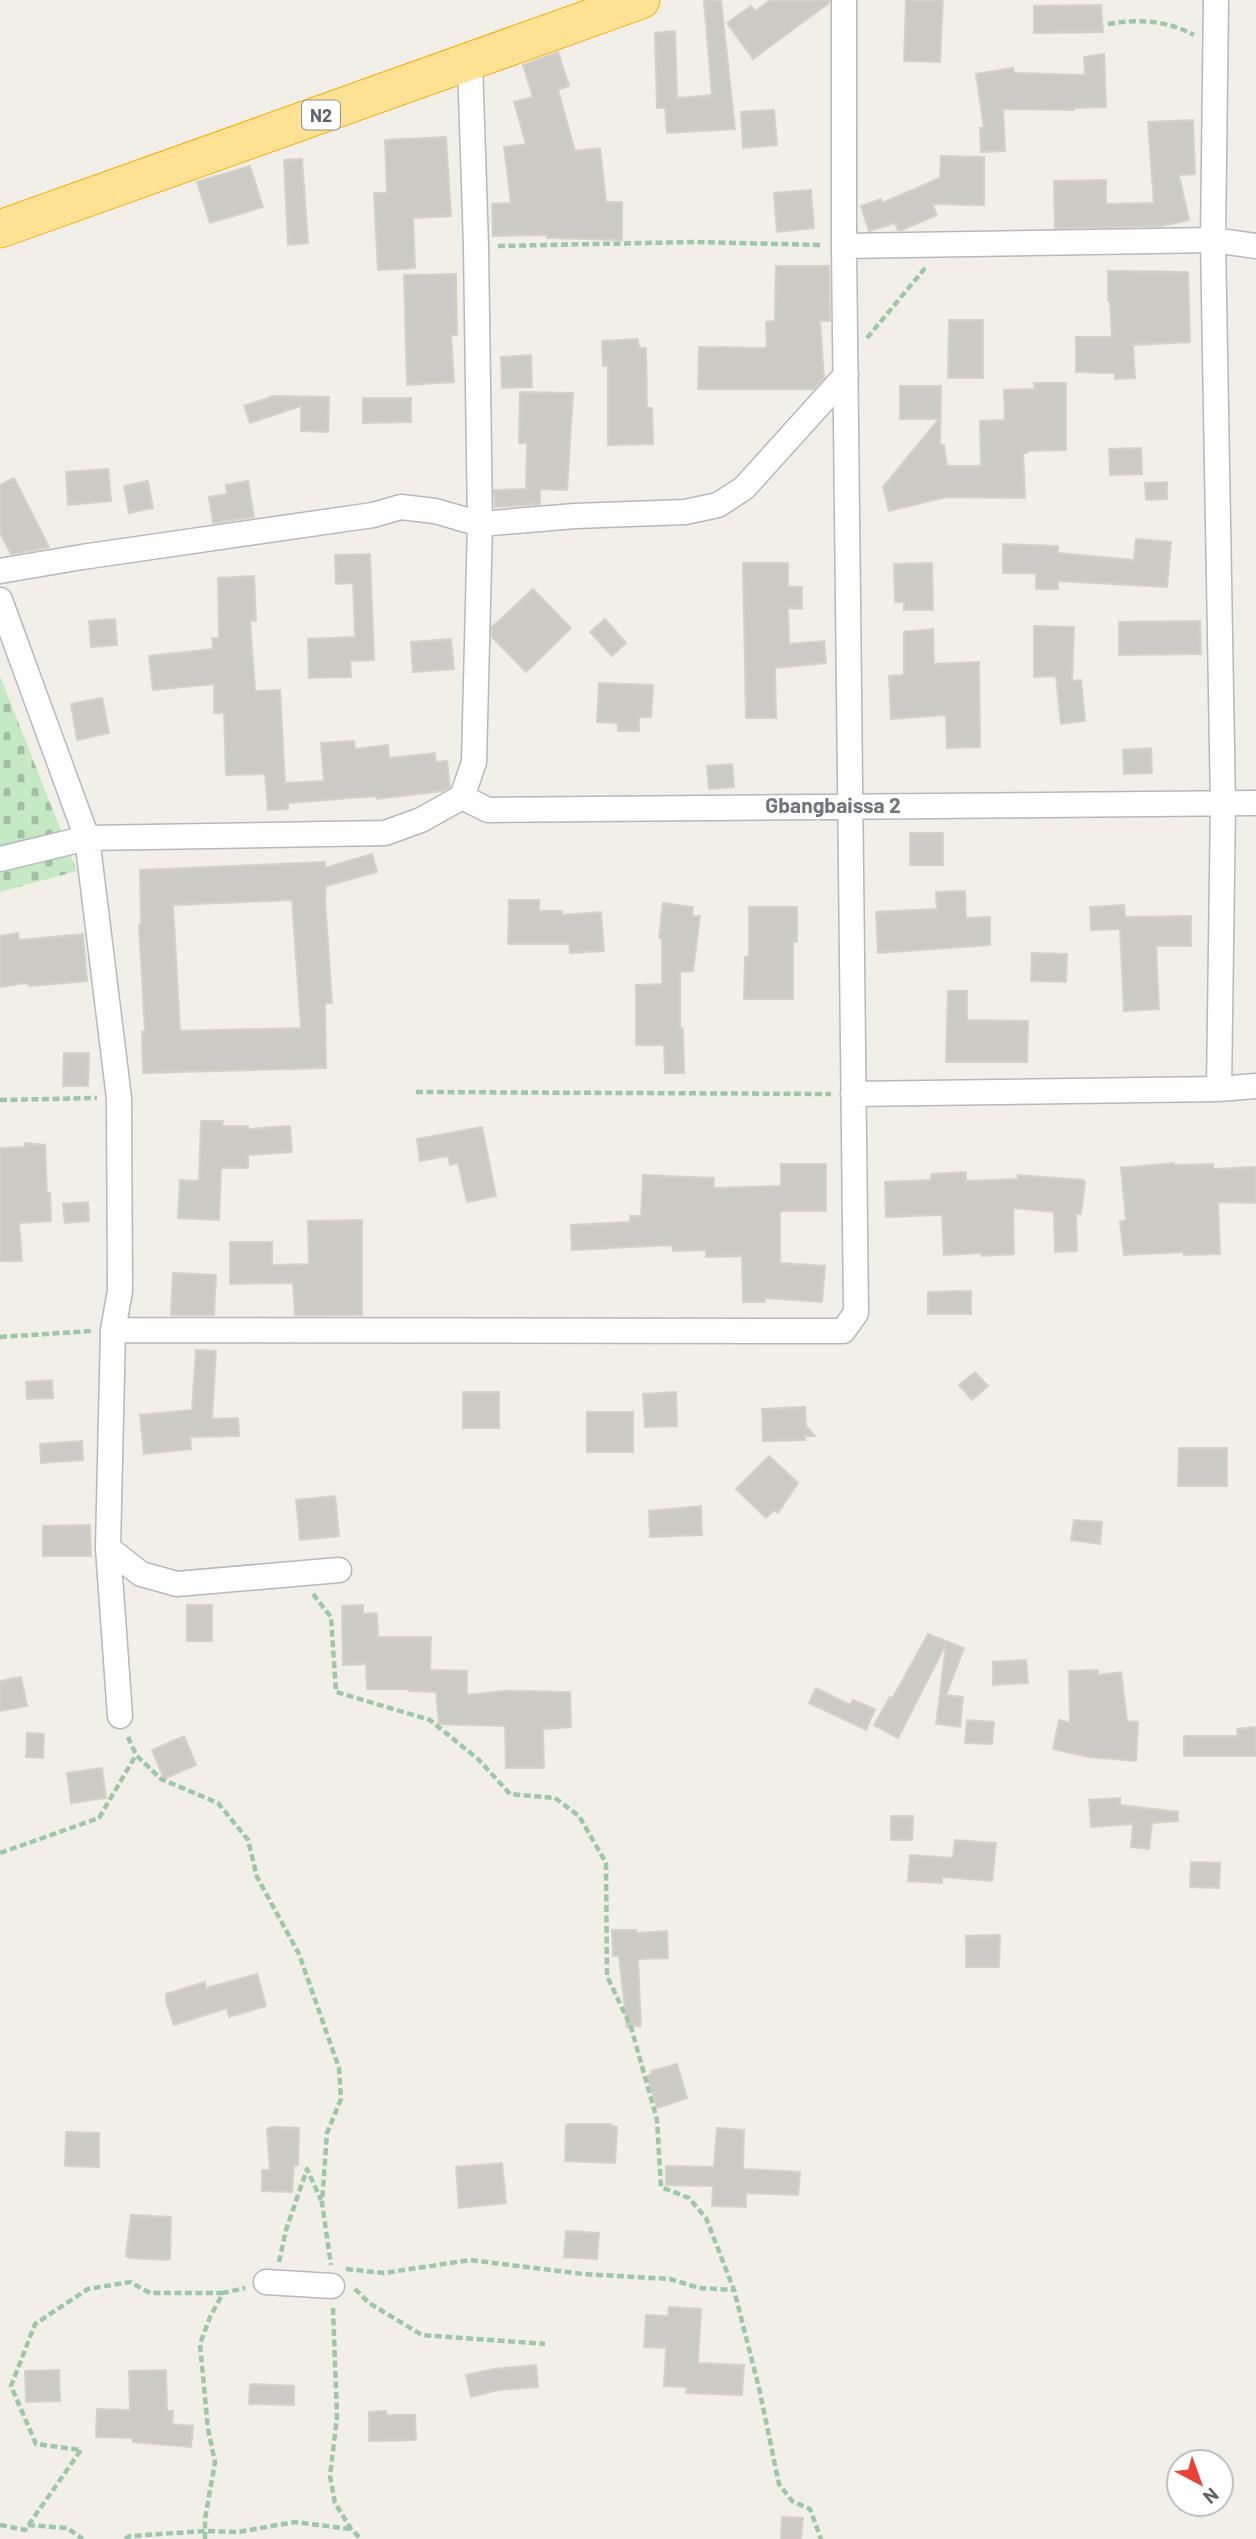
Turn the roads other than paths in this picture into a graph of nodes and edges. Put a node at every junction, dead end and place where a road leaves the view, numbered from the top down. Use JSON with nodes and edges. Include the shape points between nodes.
{"nodes":[{"id":1,"x":641,"y":0,"type":"edge"},
{"id":2,"x":844,"y":0,"type":"edge"},
{"id":3,"x":1216,"y":0,"type":"edge"},
{"id":4,"x":470,"y":63,"type":"junction"},
{"id":5,"x":0,"y":229,"type":"edge"},
{"id":6,"x":1213,"y":240,"type":"junction"},
{"id":7,"x":844,"y":246,"type":"junction"},
{"id":8,"x":1256,"y":246,"type":"edge"},
{"id":9,"x":846,"y":368,"type":"junction"},
{"id":10,"x":480,"y":524,"type":"junction"},
{"id":11,"x":0,"y":571,"type":"edge"},
{"id":12,"x":0,"y":600,"type":"edge"},
{"id":13,"x":462,"y":797,"type":"junction"},
{"id":14,"x":1256,"y":803,"type":"edge"},
{"id":15,"x":1223,"y":804,"type":"junction"},
{"id":16,"x":851,"y":805,"type":"junction"},
{"id":17,"x":88,"y":838,"type":"junction"},
{"id":18,"x":0,"y":859,"type":"edge"},
{"id":19,"x":1256,"y":1086,"type":"edge"},
{"id":20,"x":1219,"y":1089,"type":"junction"},
{"id":21,"x":853,"y":1094,"type":"junction"},
{"id":22,"x":113,"y":1330,"type":"junction"},
{"id":23,"x":108,"y":1548,"type":"junction"},
{"id":24,"x":339,"y":1570,"type":"dead end"},
{"id":25,"x":120,"y":1716,"type":"road end"},
{"id":26,"x":342,"y":2280,"type":"road end"},
{"id":27,"x":266,"y":2282,"type":"road end"}],
"edges":[{"from":1,"to":4,"type":"highway","number":"N2"},
{"from":2,"to":7,"type":"street"},
{"from":3,"to":6,"type":"street"},
{"from":4,"to":5,"type":"highway","number":"N2"},
{"from":4,"to":10,"type":"street"},
{"from":6,"to":7,"type":"street"},
{"from":6,"to":8,"type":"street"},
{"from":6,"to":15,"type":"street"},
{"from":7,"to":9,"type":"street"},
{"from":9,"to":10,"type":"street","via":[[744,488],[718,505],[685,512]]},
{"from":9,"to":16,"type":"street"},
{"from":10,"to":11,"type":"street","via":[[401,507]]},
{"from":10,"to":13,"type":"street","via":[[474,762]]},
{"from":12,"to":17,"type":"street"},
{"from":13,"to":16,"type":"street","via":[[488,810]]},
{"from":13,"to":17,"type":"street","via":[[421,820],[385,832]]},
{"from":14,"to":15,"type":"street"},
{"from":15,"to":16,"type":"street"},
{"from":15,"to":20,"type":"street"},
{"from":16,"to":21,"type":"street"},
{"from":17,"to":18,"type":"street"},
{"from":17,"to":22,"type":"street","via":[[118,1098],[120,1291]]},
{"from":19,"to":20,"type":"street"},
{"from":20,"to":21,"type":"street"},
{"from":21,"to":22,"type":"street","via":[[856,1313],[843,1331]]},
{"from":22,"to":23,"type":"street"},
{"from":23,"to":24,"type":"street","via":[[141,1574],[177,1584]]},
{"from":23,"to":25,"type":"street"},
{"from":26,"to":27,"type":"street"}]}
